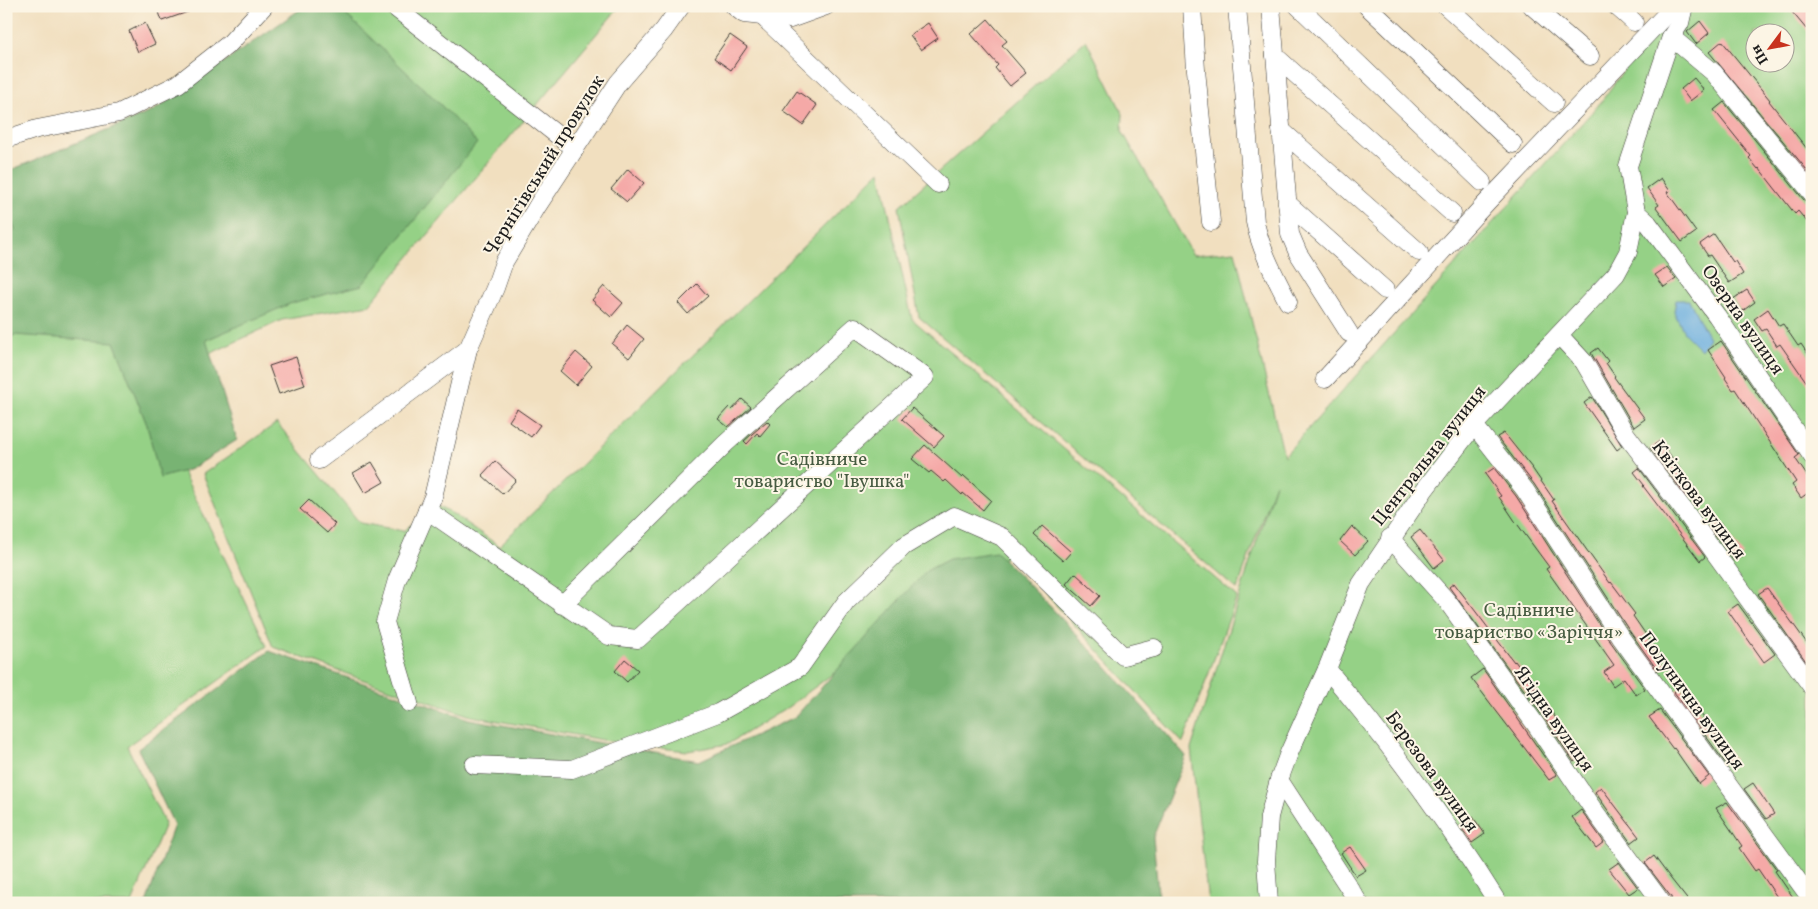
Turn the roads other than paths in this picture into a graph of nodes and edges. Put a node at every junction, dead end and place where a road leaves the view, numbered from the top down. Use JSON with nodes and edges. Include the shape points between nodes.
{"nodes":[{"id":1,"x":264,"y":6,"type":"edge"},
{"id":2,"x":393,"y":6,"type":"edge"},
{"id":3,"x":681,"y":6,"type":"edge"},
{"id":4,"x":734,"y":6,"type":"edge"},
{"id":5,"x":826,"y":6,"type":"edge"},
{"id":6,"x":1192,"y":6,"type":"edge"},
{"id":7,"x":1237,"y":6,"type":"edge"},
{"id":8,"x":1271,"y":6,"type":"edge"},
{"id":9,"x":1298,"y":6,"type":"edge"},
{"id":10,"x":1367,"y":6,"type":"edge"},
{"id":11,"x":1446,"y":6,"type":"edge"},
{"id":12,"x":1532,"y":6,"type":"edge"},
{"id":13,"x":1616,"y":6,"type":"edge"},
{"id":14,"x":1674,"y":6,"type":"edge"},
{"id":15,"x":1684,"y":6,"type":"edge"},
{"id":16,"x":760,"y":15,"type":"junction"},
{"id":17,"x":1634,"y":22,"type":"dead end"},
{"id":18,"x":1671,"y":37,"type":"junction"},
{"id":19,"x":1275,"y":56,"type":"junction"},
{"id":20,"x":1590,"y":56,"type":"dead end"},
{"id":21,"x":1554,"y":103,"type":"dead end"},
{"id":22,"x":1281,"y":130,"type":"junction"},
{"id":23,"x":6,"y":139,"type":"edge"},
{"id":24,"x":1513,"y":144,"type":"dead end"},
{"id":25,"x":575,"y":149,"type":"junction"},
{"id":26,"x":1482,"y":182,"type":"dead end"},
{"id":27,"x":938,"y":184,"type":"dead end"},
{"id":28,"x":1812,"y":192,"type":"edge"},
{"id":29,"x":1287,"y":203,"type":"junction"},
{"id":30,"x":1636,"y":212,"type":"junction"},
{"id":31,"x":1452,"y":213,"type":"dead end"},
{"id":32,"x":1211,"y":222,"type":"dead end"},
{"id":33,"x":1419,"y":252,"type":"dead end"},
{"id":34,"x":1385,"y":290,"type":"dead end"},
{"id":35,"x":1288,"y":302,"type":"dead end"},
{"id":36,"x":1349,"y":333,"type":"dead end"},
{"id":37,"x":1559,"y":335,"type":"junction"},
{"id":38,"x":468,"y":349,"type":"junction"},
{"id":39,"x":1325,"y":379,"type":"dead end"},
{"id":40,"x":1474,"y":425,"type":"junction"},
{"id":41,"x":1812,"y":456,"type":"edge"},
{"id":42,"x":319,"y":460,"type":"dead end"},
{"id":43,"x":427,"y":510,"type":"junction"},
{"id":44,"x":1390,"y":538,"type":"junction"},
{"id":45,"x":562,"y":605,"type":"junction"},
{"id":46,"x":1154,"y":648,"type":"dead end"},
{"id":47,"x":1327,"y":670,"type":"junction"},
{"id":48,"x":1812,"y":687,"type":"edge"},
{"id":49,"x":409,"y":704,"type":"dead end"},
{"id":50,"x":474,"y":764,"type":"dead end"},
{"id":51,"x":1279,"y":780,"type":"junction"},
{"id":52,"x":1812,"y":900,"type":"edge"},
{"id":53,"x":1269,"y":903,"type":"edge"},
{"id":54,"x":1359,"y":903,"type":"edge"},
{"id":55,"x":1498,"y":903,"type":"edge"},
{"id":56,"x":1662,"y":903,"type":"edge"}],
"edges":[{"from":1,"to":23,"type":"street","via":[[230,43],[178,84],[119,113],[37,129]]},
{"from":2,"to":25,"type":"street"},
{"from":3,"to":25,"type":"street","name":"Чернігівський провулок","via":[[618,83]]},
{"from":4,"to":16,"type":"street","via":[[744,14]]},
{"from":5,"to":16,"type":"street","via":[[790,19]]},
{"from":6,"to":32,"type":"street"},
{"from":7,"to":35,"type":"street","via":[[1255,222],[1265,256]]},
{"from":8,"to":19,"type":"street"},
{"from":9,"to":26,"type":"street"},
{"from":10,"to":24,"type":"street"},
{"from":11,"to":21,"type":"street"},
{"from":12,"to":20,"type":"street"},
{"from":13,"to":17,"type":"street"},
{"from":14,"to":39,"type":"street","via":[[1487,202]]},
{"from":15,"to":18,"type":"street","name":"Центральна вулиця","via":[[1680,23]]},
{"from":16,"to":27,"type":"street"},
{"from":18,"to":28,"type":"street","via":[[1714,73]]},
{"from":18,"to":30,"type":"street","name":"Центральна вулиця","via":[[1628,166]]},
{"from":19,"to":22,"type":"street"},
{"from":19,"to":31,"type":"street"},
{"from":22,"to":29,"type":"street"},
{"from":22,"to":33,"type":"street"},
{"from":25,"to":38,"type":"street","name":"Чернігівський провулок","via":[[504,262]]},
{"from":29,"to":34,"type":"street"},
{"from":29,"to":36,"type":"street","via":[[1290,234],[1298,253]]},
{"from":30,"to":37,"type":"street","name":"Центральна вулиця","via":[[1628,252],[1616,274]]},
{"from":30,"to":41,"type":"street","name":"Озерна вулиця","via":[[1648,223],[1717,316]]},
{"from":37,"to":40,"type":"street","name":"Центральна вулиця"},
{"from":37,"to":48,"type":"street","name":"Квіткова вулиця","via":[[1584,362],[1625,433]]},
{"from":38,"to":42,"type":"street"},
{"from":38,"to":43,"type":"street","name":"Чернігівський провулок","via":[[433,497]]},
{"from":40,"to":44,"type":"street","name":"Центральна вулиця"},
{"from":40,"to":52,"type":"street","name":"Полунична вулиця","via":[[1525,490],[1619,635]]},
{"from":43,"to":45,"type":"street"},
{"from":43,"to":49,"type":"street","name":"Чернігівський провулок","via":[[397,580],[385,622]]},
{"from":44,"to":47,"type":"street","name":"Центральна вулиця","via":[[1361,584]]},
{"from":44,"to":56,"type":"street","name":"Ягідна вулиця","via":[[1447,601]]},
{"from":45,"to":45,"type":"street","via":[[609,636],[638,639],[924,377],[855,327],[725,444]]},
{"from":46,"to":50,"type":"street","via":[[1123,656],[1002,537],[954,516],[904,546],[846,602],[800,667],[718,712],[572,769]]},
{"from":47,"to":51,"type":"street","name":"Центральна вулиця"},
{"from":47,"to":55,"type":"street","name":"Березова вулиця","via":[[1408,772]]},
{"from":51,"to":53,"type":"street","name":"Центральна вулиця","via":[[1269,817],[1266,861]]},
{"from":51,"to":54,"type":"street"}]}
